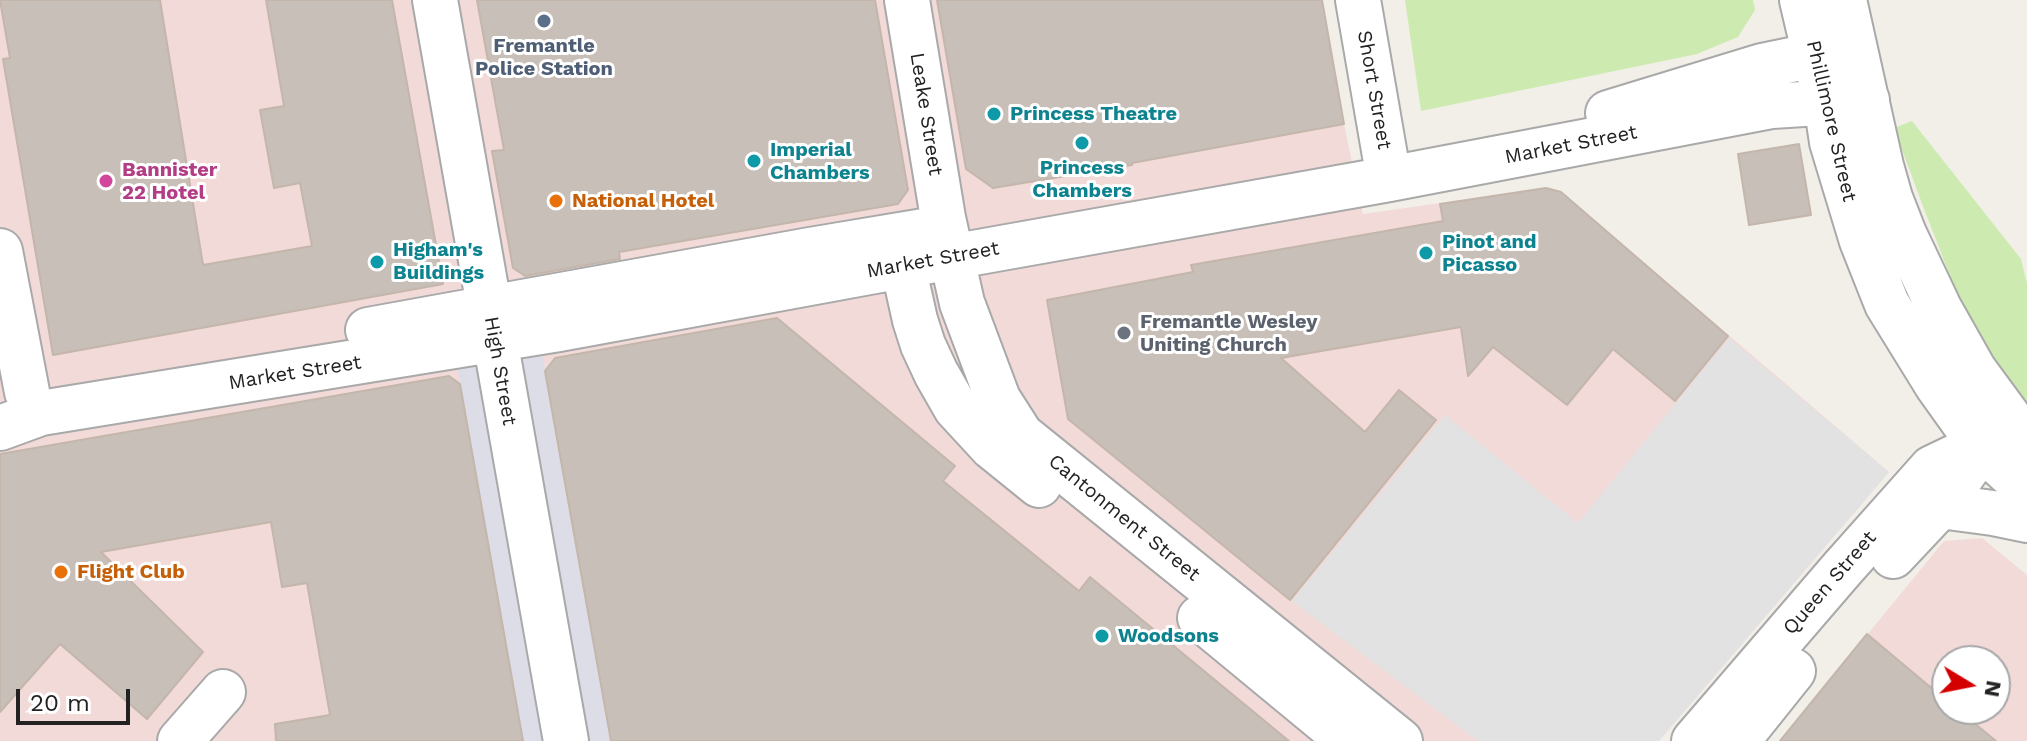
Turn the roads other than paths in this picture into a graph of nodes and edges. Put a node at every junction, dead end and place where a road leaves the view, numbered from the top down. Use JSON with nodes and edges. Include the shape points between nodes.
{"nodes":[{"id":1,"x":435,"y":0,"type":"edge"},
{"id":2,"x":907,"y":0,"type":"edge"},
{"id":3,"x":1358,"y":0,"type":"edge"},
{"id":4,"x":1802,"y":0,"type":"edge"},
{"id":5,"x":1844,"y":0,"type":"edge"},
{"id":6,"x":1834,"y":52,"type":"junction"},
{"id":7,"x":1847,"y":101,"type":"junction"},
{"id":8,"x":1387,"y":170,"type":"junction"},
{"id":9,"x":948,"y":242,"type":"junction"},
{"id":10,"x":0,"y":251,"type":"edge"},
{"id":11,"x":901,"y":251,"type":"junction"},
{"id":12,"x":492,"y":324,"type":"junction"},
{"id":13,"x":1956,"y":377,"type":"junction"},
{"id":14,"x":14,"y":396,"type":"edge"},
{"id":15,"x":0,"y":428,"type":"edge"},
{"id":16,"x":2027,"y":442,"type":"edge"},
{"id":17,"x":1982,"y":448,"type":"junction"},
{"id":18,"x":2027,"y":466,"type":"edge"},
{"id":19,"x":1936,"y":487,"type":"junction"},
{"id":20,"x":2027,"y":489,"type":"edge"},
{"id":21,"x":2027,"y":520,"type":"edge"},
{"id":22,"x":223,"y":692,"type":"dead end"},
{"id":23,"x":180,"y":741,"type":"edge"},
{"id":24,"x":566,"y":741,"type":"edge"},
{"id":25,"x":1349,"y":741,"type":"edge"},
{"id":26,"x":1400,"y":741,"type":"edge"},
{"id":27,"x":1694,"y":741,"type":"edge"},
{"id":28,"x":1737,"y":741,"type":"edge"}],
"edges":[{"from":1,"to":12,"type":"street","name":"High Street"},
{"from":2,"to":9,"type":"street","name":"Leake Street"},
{"from":3,"to":8,"type":"street","name":"Short Street"},
{"from":4,"to":6,"type":"street","name":"Phillimore Street"},
{"from":5,"to":6,"type":"street","name":"Phillimore Street"},
{"from":6,"to":7,"type":"street","name":"Phillimore Street"},
{"from":6,"to":8,"type":"street","name":"Market Street","via":[[1762,66],[1563,126]]},
{"from":7,"to":8,"type":"street","name":"Market Street","via":[[1772,106]]},
{"from":7,"to":13,"type":"street","name":"Phillimore Street","via":[[1832,142],[1862,241],[1887,304]]},
{"from":8,"to":9,"type":"street","name":"Market Street","via":[[1052,209]]},
{"from":9,"to":11,"type":"street","name":"Market Street"},
{"from":9,"to":26,"type":"street","name":"Cantonment Street","via":[[966,315],[998,399],[1021,435]]},
{"from":10,"to":14,"type":"street"},
{"from":11,"to":12,"type":"street","name":"Market Street","via":[[810,250]]},
{"from":11,"to":25,"type":"street","name":"Cantonment Street","via":[[923,345],[956,408],[992,447]]},
{"from":12,"to":14,"type":"street","name":"Market Street","via":[[443,318]]},
{"from":12,"to":15,"type":"street","name":"Market Street","via":[[41,413]]},
{"from":12,"to":24,"type":"street","name":"High Street"},
{"from":13,"to":16,"type":"street","name":"Phillimore Street"},
{"from":13,"to":17,"type":"street","name":"Phillimore Street"},
{"from":13,"to":19,"type":"street","via":[[1940,418]]},
{"from":17,"to":18,"type":"street"},
{"from":17,"to":19,"type":"street","name":"Queen Street"},
{"from":17,"to":20,"type":"street","name":"Phillimore Street"},
{"from":19,"to":21,"type":"street","via":[[1993,513]]},
{"from":19,"to":27,"type":"street","name":"Queen Street","via":[[1842,569]]},
{"from":19,"to":28,"type":"street","name":"Queen Street"},
{"from":22,"to":23,"type":"street"}]}
